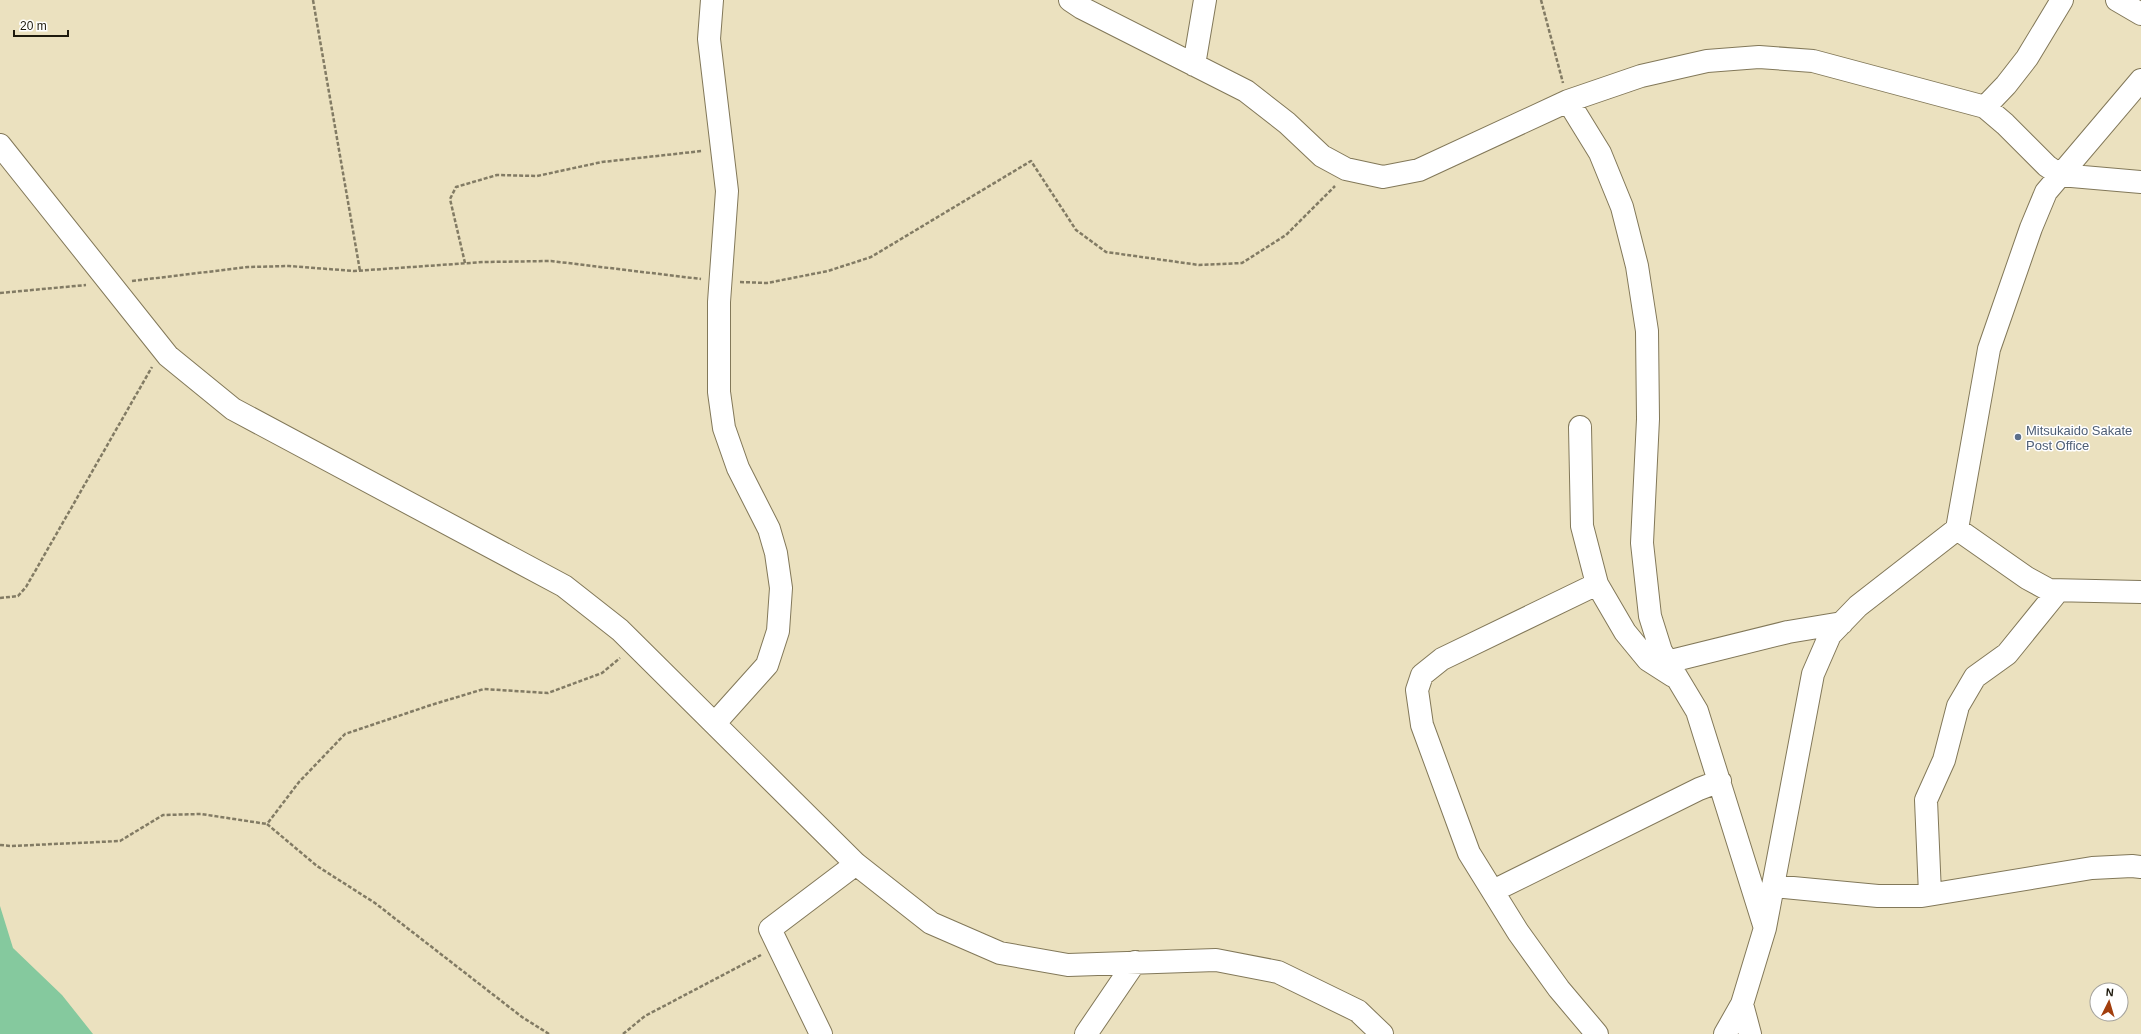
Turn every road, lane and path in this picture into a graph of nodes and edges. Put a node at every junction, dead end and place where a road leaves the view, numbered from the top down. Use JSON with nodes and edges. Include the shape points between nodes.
{"nodes":[{"id":1,"x":314,"y":0,"type":"edge"},
{"id":2,"x":712,"y":0,"type":"edge"},
{"id":3,"x":1070,"y":0,"type":"edge"},
{"id":4,"x":1205,"y":0,"type":"edge"},
{"id":5,"x":1541,"y":0,"type":"edge"},
{"id":6,"x":2062,"y":0,"type":"edge"},
{"id":7,"x":2116,"y":0,"type":"edge"},
{"id":8,"x":2141,"y":14,"type":"edge"},
{"id":9,"x":1194,"y":65,"type":"junction"},
{"id":10,"x":2141,"y":80,"type":"edge"},
{"id":11,"x":1568,"y":101,"type":"junction"},
{"id":12,"x":1985,"y":108,"type":"junction"},
{"id":13,"x":0,"y":145,"type":"edge"},
{"id":14,"x":723,"y":148,"type":"junction"},
{"id":15,"x":1352,"y":170,"type":"junction"},
{"id":16,"x":2060,"y":175,"type":"junction"},
{"id":17,"x":2141,"y":182,"type":"edge"},
{"id":18,"x":465,"y":263,"type":"junction"},
{"id":19,"x":360,"y":271,"type":"junction"},
{"id":20,"x":720,"y":282,"type":"junction"},
{"id":21,"x":110,"y":283,"type":"junction"},
{"id":22,"x":0,"y":293,"type":"edge"},
{"id":23,"x":162,"y":349,"type":"junction"},
{"id":24,"x":1580,"y":426,"type":"dead end"},
{"id":25,"x":1957,"y":529,"type":"junction"},
{"id":26,"x":1597,"y":584,"type":"junction"},
{"id":27,"x":2058,"y":591,"type":"junction"},
{"id":28,"x":2141,"y":592,"type":"edge"},
{"id":29,"x":0,"y":598,"type":"edge"},
{"id":30,"x":1842,"y":623,"type":"junction"},
{"id":31,"x":636,"y":645,"type":"junction"},
{"id":32,"x":1673,"y":671,"type":"junction"},
{"id":33,"x":715,"y":723,"type":"junction"},
{"id":34,"x":1720,"y":781,"type":"junction"},
{"id":35,"x":267,"y":824,"type":"junction"},
{"id":36,"x":0,"y":845,"type":"edge"},
{"id":37,"x":856,"y":864,"type":"junction"},
{"id":38,"x":2141,"y":867,"type":"edge"},
{"id":39,"x":1773,"y":886,"type":"junction"},
{"id":40,"x":1493,"y":891,"type":"junction"},
{"id":41,"x":1930,"y":894,"type":"junction"},
{"id":42,"x":1765,"y":928,"type":"junction"},
{"id":43,"x":778,"y":946,"type":"junction"},
{"id":44,"x":1136,"y":962,"type":"junction"},
{"id":45,"x":1742,"y":1004,"type":"junction"},
{"id":46,"x":548,"y":1034,"type":"edge"},
{"id":47,"x":623,"y":1034,"type":"edge"},
{"id":48,"x":821,"y":1034,"type":"edge"},
{"id":49,"x":1086,"y":1034,"type":"edge"},
{"id":50,"x":1382,"y":1034,"type":"edge"},
{"id":51,"x":1597,"y":1034,"type":"edge"},
{"id":52,"x":1725,"y":1034,"type":"edge"},
{"id":53,"x":1750,"y":1034,"type":"edge"}],
"edges":[{"from":1,"to":19,"type":"path"},
{"from":2,"to":14,"type":"street","via":[[709,39]]},
{"from":3,"to":9,"type":"street"},
{"from":4,"to":9,"type":"street"},
{"from":5,"to":11,"type":"path"},
{"from":6,"to":12,"type":"street","via":[[2028,58]]},
{"from":7,"to":8,"type":"street"},
{"from":9,"to":15,"type":"street","via":[[1246,91],[1287,123],[1322,156]]},
{"from":10,"to":16,"type":"street"},
{"from":11,"to":12,"type":"street","via":[[1641,76],[1707,61],[1759,57],[1813,61]]},
{"from":11,"to":15,"type":"street","via":[[1419,170],[1383,176]]},
{"from":11,"to":32,"type":"street","via":[[1600,153],[1622,207],[1637,266],[1647,331],[1648,419],[1642,542],[1650,616],[1661,651]]},
{"from":12,"to":16,"type":"street"},
{"from":13,"to":21,"type":"street"},
{"from":14,"to":18,"type":"path","via":[[602,162],[537,176],[497,175],[456,187],[450,198]]},
{"from":14,"to":20,"type":"street","via":[[727,191]]},
{"from":15,"to":20,"type":"path","via":[[1286,235],[1242,263],[1199,265],[1106,252],[1076,230],[1031,161],[871,257],[828,271],[767,283]]},
{"from":16,"to":17,"type":"street"},
{"from":16,"to":25,"type":"street","via":[[2046,192],[1989,348]]},
{"from":18,"to":19,"type":"path"},
{"from":18,"to":20,"type":"path","via":[[551,261]]},
{"from":19,"to":21,"type":"path","via":[[289,266],[248,267]]},
{"from":20,"to":33,"type":"street","via":[[719,392],[724,428],[738,468],[768,529],[776,553],[781,588],[778,631],[767,665]]},
{"from":21,"to":22,"type":"path"},
{"from":21,"to":23,"type":"street"},
{"from":23,"to":29,"type":"path","via":[[26,587],[18,596]]},
{"from":23,"to":31,"type":"street","via":[[233,409],[564,586]]},
{"from":24,"to":26,"type":"street","via":[[1582,526]]},
{"from":25,"to":27,"type":"street","via":[[2027,578],[2049,590]]},
{"from":25,"to":30,"type":"street","via":[[1858,606]]},
{"from":26,"to":32,"type":"street","via":[[1625,632],[1648,660]]},
{"from":26,"to":40,"type":"street","via":[[1442,659],[1422,675],[1417,690],[1422,725],[1469,853]]},
{"from":27,"to":28,"type":"street"},
{"from":27,"to":41,"type":"street","via":[[2007,654],[1975,677],[1958,706],[1944,760],[1926,800]]},
{"from":30,"to":32,"type":"street","via":[[1788,632]]},
{"from":30,"to":39,"type":"street","via":[[1830,635],[1813,674]]},
{"from":31,"to":33,"type":"street"},
{"from":31,"to":35,"type":"path","via":[[602,673],[548,693],[484,689],[345,734],[299,782]]},
{"from":32,"to":34,"type":"street","via":[[1697,711]]},
{"from":33,"to":37,"type":"street"},
{"from":34,"to":40,"type":"street"},
{"from":34,"to":42,"type":"street"},
{"from":35,"to":36,"type":"path","via":[[201,814],[163,815],[120,841]]},
{"from":35,"to":46,"type":"path","via":[[317,866],[375,903],[516,1013]]},
{"from":37,"to":43,"type":"street","via":[[770,929]]},
{"from":37,"to":44,"type":"street","via":[[931,923],[1000,954],[1068,965]]},
{"from":38,"to":41,"type":"street","via":[[2092,868]]},
{"from":39,"to":41,"type":"street","via":[[1878,896]]},
{"from":39,"to":42,"type":"street"},
{"from":40,"to":51,"type":"street","via":[[1518,932],[1555,983]]},
{"from":42,"to":45,"type":"street"},
{"from":43,"to":47,"type":"path","via":[[645,1016]]},
{"from":43,"to":48,"type":"street"},
{"from":44,"to":49,"type":"street"},
{"from":44,"to":50,"type":"street","via":[[1216,960],[1278,972],[1358,1011]]},
{"from":45,"to":52,"type":"street"},
{"from":45,"to":53,"type":"street"}]}
